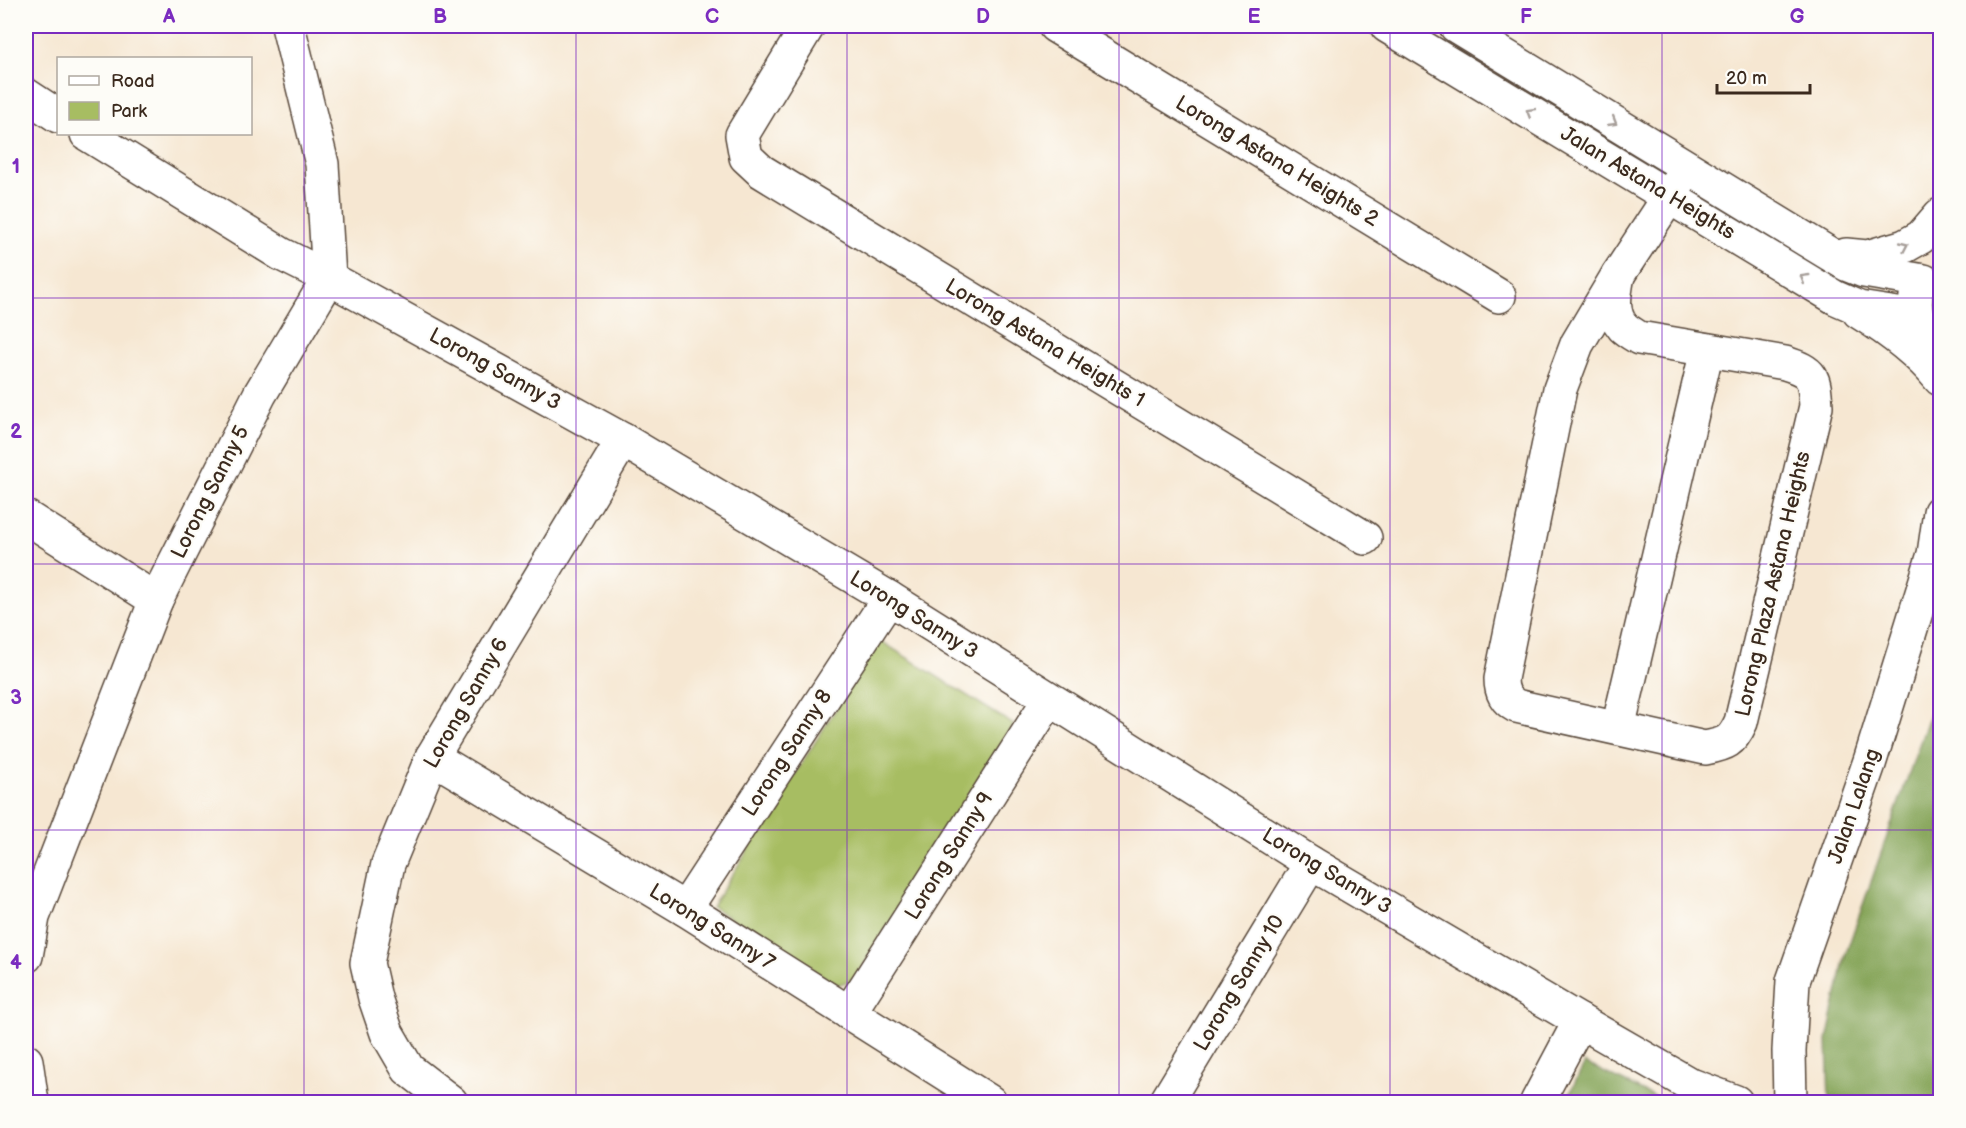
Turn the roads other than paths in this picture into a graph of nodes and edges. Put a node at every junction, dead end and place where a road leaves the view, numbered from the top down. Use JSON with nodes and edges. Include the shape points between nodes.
{"nodes":[{"id":1,"x":288,"y":26,"type":"edge"},
{"id":2,"x":807,"y":26,"type":"edge"},
{"id":3,"x":1055,"y":26,"type":"edge"},
{"id":4,"x":1387,"y":26,"type":"edge"},
{"id":5,"x":1456,"y":26,"type":"edge"},
{"id":6,"x":26,"y":95,"type":"edge"},
{"id":7,"x":57,"y":115,"type":"edge"},
{"id":8,"x":89,"y":135,"type":"edge"},
{"id":9,"x":1688,"y":168,"type":"junction"},
{"id":10,"x":1670,"y":197,"type":"junction"},
{"id":11,"x":1941,"y":215,"type":"edge"},
{"id":12,"x":1827,"y":253,"type":"junction"},
{"id":13,"x":1936,"y":270,"type":"edge"},
{"id":14,"x":1618,"y":275,"type":"junction"},
{"id":15,"x":329,"y":278,"type":"junction"},
{"id":16,"x":1499,"y":296,"type":"dead end"},
{"id":17,"x":1836,"y":298,"type":"junction"},
{"id":18,"x":1639,"y":338,"type":"junction"},
{"id":19,"x":1934,"y":338,"type":"edge"},
{"id":20,"x":1707,"y":350,"type":"junction"},
{"id":21,"x":1573,"y":353,"type":"junction"},
{"id":22,"x":1941,"y":379,"type":"edge"},
{"id":23,"x":623,"y":440,"type":"junction"},
{"id":24,"x":1941,"y":512,"type":"edge"},
{"id":25,"x":26,"y":517,"type":"edge"},
{"id":26,"x":1365,"y":538,"type":"dead end"},
{"id":27,"x":889,"y":598,"type":"junction"},
{"id":28,"x":156,"y":600,"type":"junction"},
{"id":29,"x":1049,"y":700,"type":"junction"},
{"id":30,"x":1618,"y":728,"type":"junction"},
{"id":31,"x":432,"y":757,"type":"junction"},
{"id":32,"x":1311,"y":863,"type":"junction"},
{"id":33,"x":685,"y":909,"type":"junction"},
{"id":34,"x":26,"y":956,"type":"edge"},
{"id":35,"x":849,"y":1013,"type":"junction"},
{"id":36,"x":1580,"y":1021,"type":"junction"},
{"id":37,"x":26,"y":1061,"type":"edge"},
{"id":38,"x":32,"y":1102,"type":"edge"},
{"id":39,"x":451,"y":1102,"type":"edge"},
{"id":40,"x":990,"y":1102,"type":"edge"},
{"id":41,"x":1166,"y":1102,"type":"edge"},
{"id":42,"x":1537,"y":1102,"type":"edge"},
{"id":43,"x":1736,"y":1102,"type":"edge"},
{"id":44,"x":1790,"y":1102,"type":"edge"}],
"edges":[{"from":1,"to":15,"type":"street","via":[[322,164]]},
{"from":2,"to":26,"type":"street","name":"Lorong Astana Heights 1","via":[[742,135],[746,157],[761,171]]},
{"from":3,"to":16,"type":"street","name":"Lorong Astana Heights 2"},
{"from":10,"to":4,"type":"street","name":"Jalan Astana Heights","one_way":true},
{"from":5,"to":9,"type":"street","name":"Jalan Astana Heights","one_way":true},
{"from":6,"to":7,"type":"street"},
{"from":8,"to":15,"type":"street","name":"Lorong Sanny 3","via":[[281,254]]},
{"from":9,"to":10,"type":"street","name":"Lorong Plaza Astana Heights"},
{"from":9,"to":12,"type":"street","name":"Jalan Astana Heights"},
{"from":10,"to":14,"type":"street","name":"Lorong Plaza Astana Heights"},
{"from":17,"to":10,"type":"street","name":"Jalan Astana Heights","one_way":true},
{"from":12,"to":11,"type":"street","one_way":true,"via":[[1867,257],[1894,250],[1921,237]]},
{"from":12,"to":13,"type":"street","name":"Jalan Astana Heights","via":[[1864,271]]},
{"from":13,"to":19,"type":"street","via":[[1917,292],[1915,304]]},
{"from":14,"to":18,"type":"street","name":"Lorong Plaza Astana Heights","via":[[1613,299],[1618,316],[1623,326]]},
{"from":14,"to":21,"type":"street","name":"Lorong Plaza Astana Heights"},
{"from":15,"to":23,"type":"street","name":"Lorong Sanny 3"},
{"from":15,"to":28,"type":"street","name":"Lorong Sanny 5","via":[[260,394]]},
{"from":17,"to":19,"type":"street","name":"Jalan Astana Heights"},
{"from":17,"to":22,"type":"street","via":[[1905,343]]},
{"from":18,"to":20,"type":"street","name":"Lorong Plaza Astana Heights"},
{"from":18,"to":21,"type":"street","name":"Lorong Plaza Astana Heights","via":[[1596,341]]},
{"from":20,"to":30,"type":"street"},
{"from":20,"to":30,"type":"street","name":"Lorong Plaza Astana Heights","via":[[1804,369],[1814,384],[1816,406],[1735,736],[1724,744],[1705,748]]},
{"from":21,"to":30,"type":"street","name":"Lorong Plaza Astana Heights","via":[[1560,389],[1501,687],[1509,702],[1516,706]]},
{"from":23,"to":27,"type":"street","name":"Lorong Sanny 3"},
{"from":23,"to":31,"type":"street","name":"Lorong Sanny 6"},
{"from":24,"to":44,"type":"street","name":"Jalan Lalang","via":[[1934,554],[1874,750],[1793,981],[1788,1051]]},
{"from":25,"to":28,"type":"street"},
{"from":27,"to":29,"type":"street","name":"Lorong Sanny 3"},
{"from":27,"to":33,"type":"street","name":"Lorong Sanny 8"},
{"from":28,"to":34,"type":"street","name":"Lorong Sanny 5","via":[[33,916]]},
{"from":29,"to":32,"type":"street","name":"Lorong Sanny 3"},
{"from":29,"to":35,"type":"street","name":"Lorong Sanny 9"},
{"from":31,"to":33,"type":"street","name":"Lorong Sanny 7"},
{"from":31,"to":39,"type":"street","name":"Lorong Sanny 6","via":[[388,864],[367,963],[387,1033],[408,1069]]},
{"from":32,"to":36,"type":"street","name":"Lorong Sanny 3"},
{"from":32,"to":41,"type":"street","name":"Lorong Sanny 10"},
{"from":33,"to":35,"type":"street","name":"Lorong Sanny 7"},
{"from":35,"to":40,"type":"street","name":"Lorong Sanny 7"},
{"from":36,"to":42,"type":"street"},
{"from":36,"to":43,"type":"street","name":"Lorong Sanny 3","via":[[1691,1085]]},
{"from":37,"to":38,"type":"street"}]}
